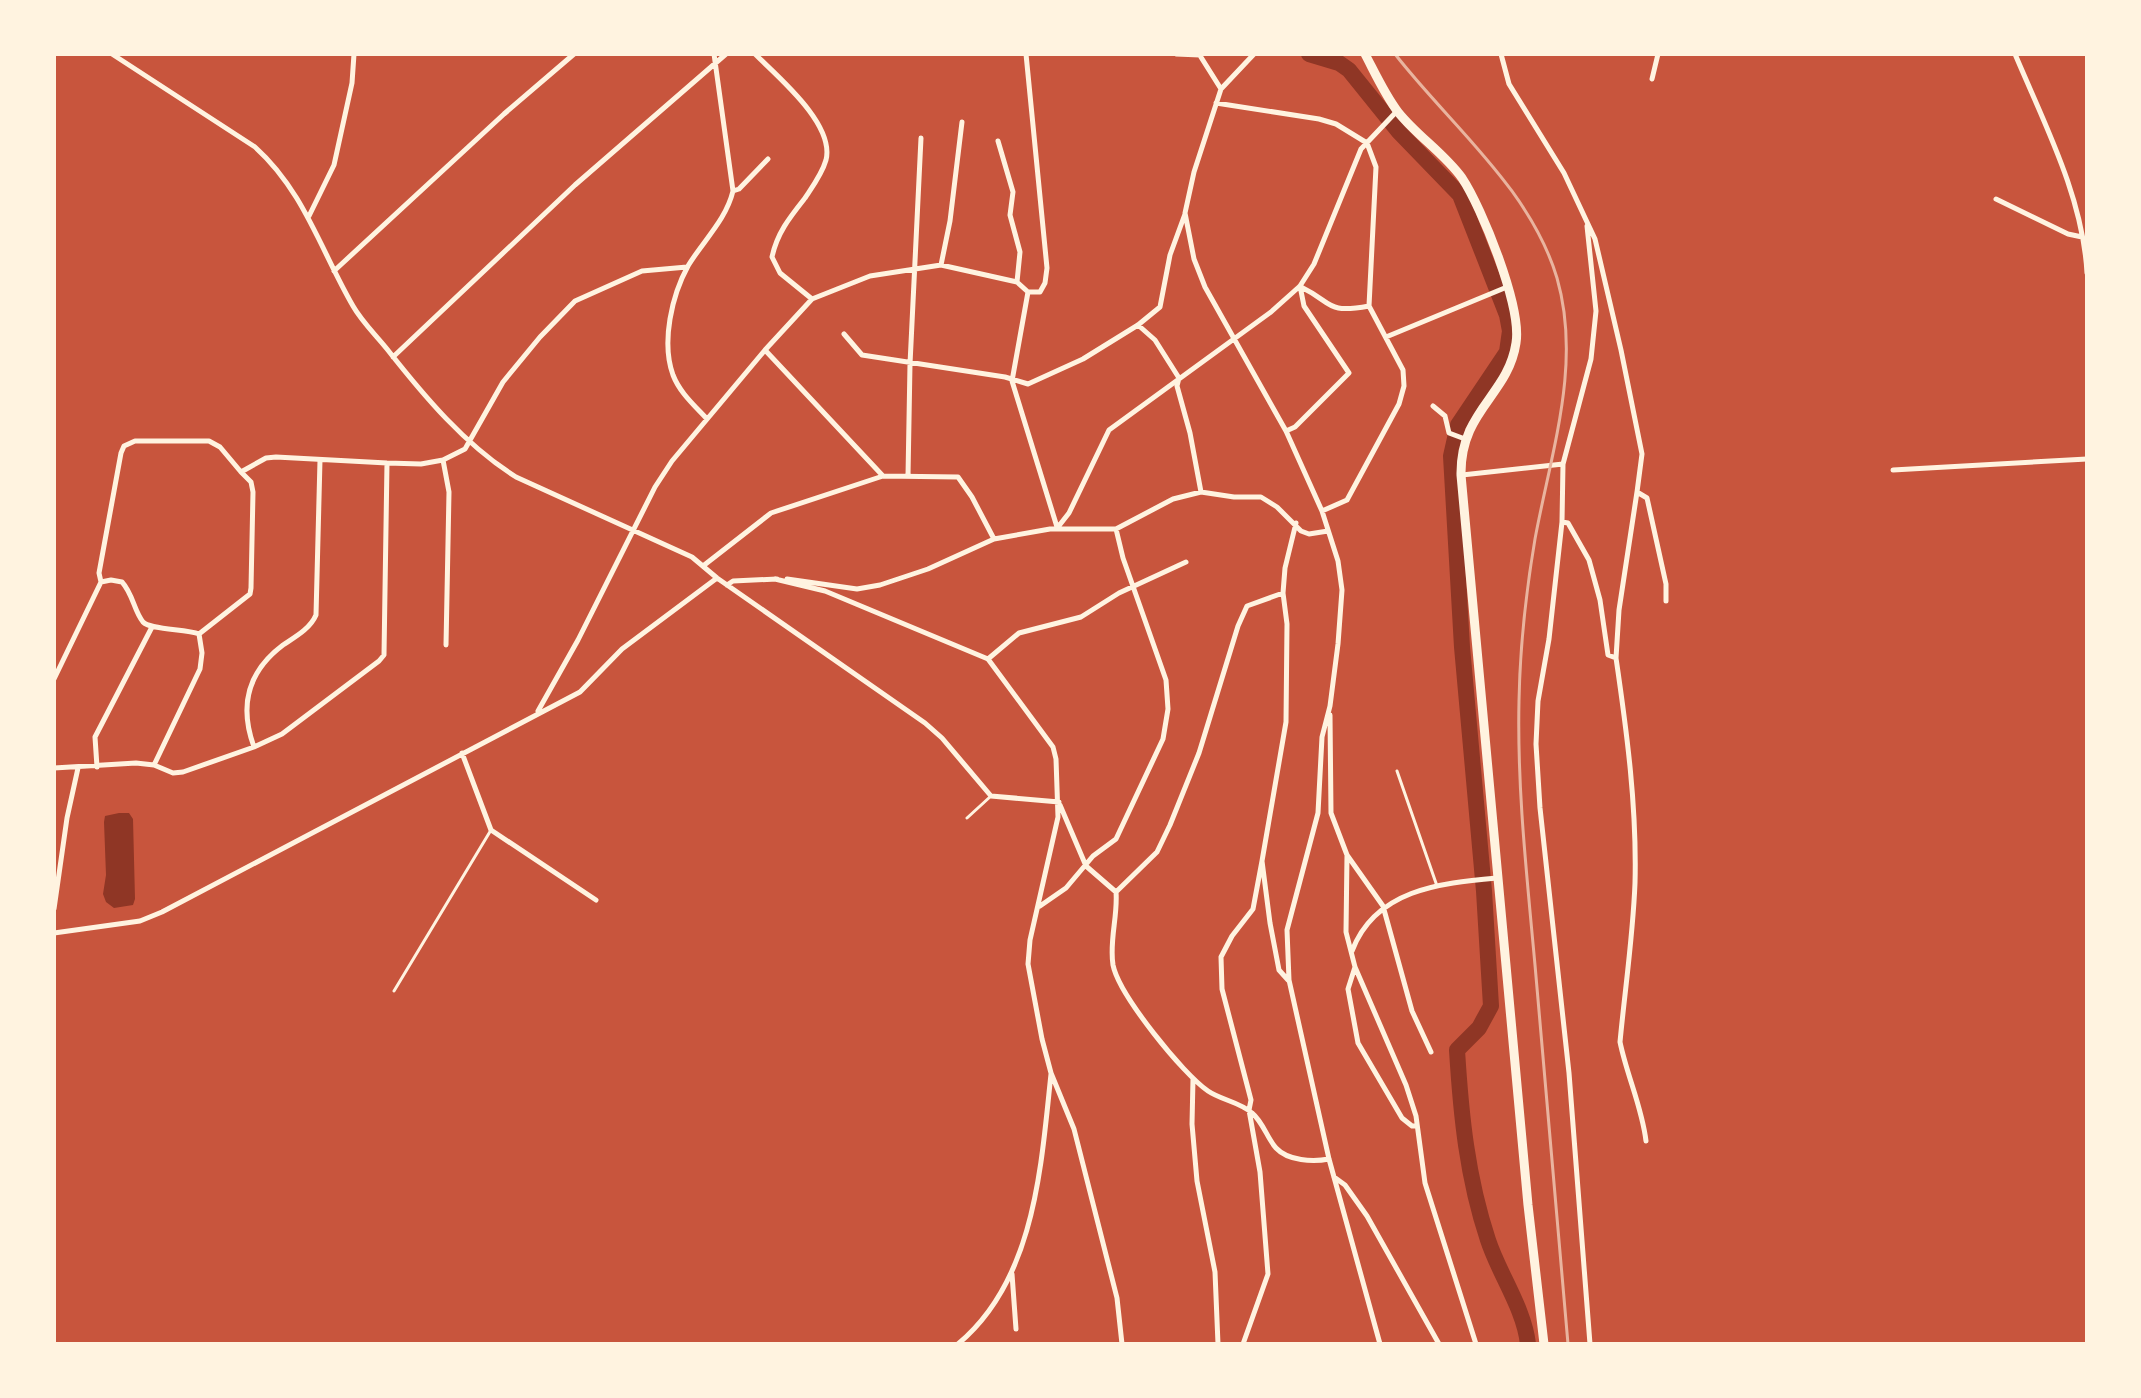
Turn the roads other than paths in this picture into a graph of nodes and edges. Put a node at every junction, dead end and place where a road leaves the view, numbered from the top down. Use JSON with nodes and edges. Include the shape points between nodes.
{"nodes":[{"id":1,"x":112,"y":54,"type":"edge"},
{"id":2,"x":354,"y":54,"type":"edge"},
{"id":3,"x":574,"y":54,"type":"edge"},
{"id":4,"x":714,"y":54,"type":"edge"},
{"id":5,"x":726,"y":54,"type":"edge"},
{"id":6,"x":755,"y":54,"type":"edge"},
{"id":7,"x":1026,"y":54,"type":"edge"},
{"id":8,"x":1176,"y":54,"type":"edge"},
{"id":9,"x":1254,"y":54,"type":"edge"},
{"id":10,"x":1365,"y":54,"type":"edge"},
{"id":11,"x":1501,"y":54,"type":"edge"},
{"id":12,"x":1658,"y":54,"type":"edge"},
{"id":13,"x":2015,"y":54,"type":"edge"},
{"id":14,"x":1200,"y":55,"type":"edge"},
{"id":15,"x":715,"y":63,"type":"junction"},
{"id":16,"x":1652,"y":79,"type":"dead end"},
{"id":17,"x":1221,"y":89,"type":"junction"},
{"id":18,"x":1216,"y":103,"type":"junction"},
{"id":19,"x":1395,"y":113,"type":"junction"},
{"id":20,"x":962,"y":122,"type":"dead end"},
{"id":21,"x":921,"y":138,"type":"dead end"},
{"id":22,"x":998,"y":141,"type":"dead end"},
{"id":23,"x":1367,"y":143,"type":"junction"},
{"id":24,"x":768,"y":159,"type":"dead end"},
{"id":25,"x":733,"y":191,"type":"junction"},
{"id":26,"x":1996,"y":199,"type":"dead end"},
{"id":27,"x":1185,"y":213,"type":"junction"},
{"id":28,"x":309,"y":217,"type":"junction"},
{"id":29,"x":1587,"y":226,"type":"junction"},
{"id":30,"x":2082,"y":237,"type":"junction"},
{"id":31,"x":941,"y":265,"type":"junction"},
{"id":32,"x":687,"y":267,"type":"junction"},
{"id":33,"x":914,"y":268,"type":"junction"},
{"id":34,"x":334,"y":271,"type":"junction"},
{"id":35,"x":2087,"y":273,"type":"edge"},
{"id":36,"x":1017,"y":282,"type":"junction"},
{"id":37,"x":1300,"y":286,"type":"junction"},
{"id":38,"x":1505,"y":287,"type":"junction"},
{"id":39,"x":1028,"y":292,"type":"junction"},
{"id":40,"x":812,"y":299,"type":"junction"},
{"id":41,"x":1369,"y":306,"type":"junction"},
{"id":42,"x":1138,"y":325,"type":"junction"},
{"id":43,"x":844,"y":334,"type":"dead end"},
{"id":44,"x":1386,"y":337,"type":"junction"},
{"id":45,"x":1233,"y":339,"type":"junction"},
{"id":46,"x":765,"y":350,"type":"junction"},
{"id":47,"x":393,"y":357,"type":"junction"},
{"id":48,"x":910,"y":364,"type":"junction"},
{"id":49,"x":1179,"y":378,"type":"junction"},
{"id":50,"x":1012,"y":381,"type":"junction"},
{"id":51,"x":1433,"y":406,"type":"dead end"},
{"id":52,"x":707,"y":419,"type":"junction"},
{"id":53,"x":1286,"y":431,"type":"junction"},
{"id":54,"x":1462,"y":438,"type":"junction"},
{"id":55,"x":470,"y":442,"type":"junction"},
{"id":56,"x":2087,"y":459,"type":"edge"},
{"id":57,"x":320,"y":460,"type":"junction"},
{"id":58,"x":443,"y":460,"type":"junction"},
{"id":59,"x":387,"y":463,"type":"junction"},
{"id":60,"x":1563,"y":464,"type":"junction"},
{"id":61,"x":1893,"y":470,"type":"dead end"},
{"id":62,"x":241,"y":472,"type":"junction"},
{"id":63,"x":1461,"y":475,"type":"junction"},
{"id":64,"x":883,"y":476,"type":"junction"},
{"id":65,"x":908,"y":476,"type":"junction"},
{"id":66,"x":1201,"y":492,"type":"junction"},
{"id":67,"x":1637,"y":492,"type":"junction"},
{"id":68,"x":1322,"y":511,"type":"junction"},
{"id":69,"x":1562,"y":522,"type":"junction"},
{"id":70,"x":1296,"y":523,"type":"junction"},
{"id":71,"x":1058,"y":528,"type":"junction"},
{"id":72,"x":1116,"y":529,"type":"junction"},
{"id":73,"x":633,"y":530,"type":"junction"},
{"id":74,"x":1328,"y":531,"type":"junction"},
{"id":75,"x":994,"y":539,"type":"junction"},
{"id":76,"x":1186,"y":562,"type":"dead end"},
{"id":77,"x":703,"y":566,"type":"junction"},
{"id":78,"x":717,"y":578,"type":"junction"},
{"id":79,"x":775,"y":579,"type":"junction"},
{"id":80,"x":101,"y":582,"type":"junction"},
{"id":81,"x":727,"y":585,"type":"junction"},
{"id":82,"x":1134,"y":586,"type":"junction"},
{"id":83,"x":1283,"y":593,"type":"junction"},
{"id":84,"x":1666,"y":601,"type":"dead end"},
{"id":85,"x":152,"y":627,"type":"junction"},
{"id":86,"x":199,"y":634,"type":"junction"},
{"id":87,"x":446,"y":645,"type":"dead end"},
{"id":88,"x":1616,"y":658,"type":"junction"},
{"id":89,"x":988,"y":659,"type":"junction"},
{"id":90,"x":54,"y":679,"type":"edge"},
{"id":91,"x":1330,"y":706,"type":"junction"},
{"id":92,"x":537,"y":712,"type":"junction"},
{"id":93,"x":254,"y":747,"type":"junction"},
{"id":94,"x":462,"y":753,"type":"junction"},
{"id":95,"x":154,"y":765,"type":"junction"},
{"id":96,"x":97,"y":767,"type":"junction"},
{"id":97,"x":54,"y":768,"type":"edge"},
{"id":98,"x":78,"y":768,"type":"junction"},
{"id":99,"x":1397,"y":771,"type":"dead end"},
{"id":100,"x":991,"y":796,"type":"junction"},
{"id":101,"x":1059,"y":802,"type":"junction"},
{"id":102,"x":967,"y":818,"type":"dead end"},
{"id":103,"x":491,"y":830,"type":"junction"},
{"id":104,"x":1347,"y":855,"type":"junction"},
{"id":105,"x":1262,"y":861,"type":"junction"},
{"id":106,"x":1086,"y":866,"type":"junction"},
{"id":107,"x":1495,"y":878,"type":"junction"},
{"id":108,"x":1437,"y":886,"type":"junction"},
{"id":109,"x":1116,"y":892,"type":"junction"},
{"id":110,"x":596,"y":900,"type":"dead end"},
{"id":111,"x":1383,"y":906,"type":"junction"},
{"id":112,"x":1039,"y":907,"type":"junction"},
{"id":113,"x":54,"y":909,"type":"edge"},
{"id":114,"x":54,"y":933,"type":"edge"},
{"id":115,"x":1352,"y":952,"type":"junction"},
{"id":116,"x":1355,"y":967,"type":"junction"},
{"id":117,"x":1289,"y":980,"type":"junction"},
{"id":118,"x":394,"y":991,"type":"dead end"},
{"id":119,"x":1431,"y":1052,"type":"dead end"},
{"id":120,"x":1051,"y":1073,"type":"junction"},
{"id":121,"x":1193,"y":1078,"type":"junction"},
{"id":122,"x":1249,"y":1110,"type":"junction"},
{"id":123,"x":1417,"y":1126,"type":"junction"},
{"id":124,"x":1646,"y":1141,"type":"dead end"},
{"id":125,"x":1329,"y":1159,"type":"junction"},
{"id":126,"x":1333,"y":1176,"type":"junction"},
{"id":127,"x":1012,"y":1273,"type":"junction"},
{"id":128,"x":1016,"y":1329,"type":"dead end"},
{"id":129,"x":958,"y":1344,"type":"edge"},
{"id":130,"x":1122,"y":1344,"type":"edge"},
{"id":131,"x":1218,"y":1344,"type":"edge"},
{"id":132,"x":1243,"y":1344,"type":"edge"},
{"id":133,"x":1380,"y":1344,"type":"edge"},
{"id":134,"x":1439,"y":1344,"type":"edge"},
{"id":135,"x":1476,"y":1344,"type":"edge"},
{"id":136,"x":1544,"y":1344,"type":"edge"},
{"id":137,"x":1590,"y":1344,"type":"edge"}],
"edges":[{"from":1,"to":28,"type":"street","via":[[255,147],[289,184]]},
{"from":2,"to":28,"type":"street","via":[[334,165]]},
{"from":3,"to":34,"type":"street"},
{"from":4,"to":15,"type":"street"},
{"from":5,"to":15,"type":"street"},
{"from":6,"to":40,"type":"street","via":[[802,101],[826,146],[826,158],[810,191],[780,232],[772,257],[780,273]]},
{"from":7,"to":39,"type":"street","via":[[1047,268],[1040,292]]},
{"from":8,"to":14,"type":"street"},
{"from":9,"to":17,"type":"street"},
{"from":10,"to":19,"type":"main road"},
{"from":11,"to":29,"type":"street","via":[[1509,84],[1564,173]]},
{"from":12,"to":16,"type":"street"},
{"from":13,"to":30,"type":"street","via":[[2070,190]]},
{"from":14,"to":17,"type":"street"},
{"from":15,"to":25,"type":"street"},
{"from":15,"to":47,"type":"street","via":[[575,185]]},
{"from":17,"to":18,"type":"street"},
{"from":18,"to":23,"type":"street","via":[[1319,119]]},
{"from":18,"to":27,"type":"street"},
{"from":19,"to":23,"type":"street"},
{"from":19,"to":38,"type":"main road","via":[[1461,177],[1480,213]]},
{"from":20,"to":31,"type":"street"},
{"from":21,"to":33,"type":"street"},
{"from":22,"to":36,"type":"street","via":[[1013,192],[1010,215],[1020,252]]},
{"from":23,"to":37,"type":"street"},
{"from":23,"to":41,"type":"street","via":[[1376,167]]},
{"from":24,"to":25,"type":"street"},
{"from":25,"to":32,"type":"street","via":[[730,204]]},
{"from":26,"to":30,"type":"street"},
{"from":27,"to":42,"type":"street","via":[[1160,307]]},
{"from":27,"to":45,"type":"street","via":[[1194,259]]},
{"from":28,"to":34,"type":"street"},
{"from":29,"to":60,"type":"street","via":[[1596,311],[1591,359]]},
{"from":29,"to":67,"type":"street","via":[[1595,239],[1642,454]]},
{"from":30,"to":35,"type":"street"},
{"from":31,"to":33,"type":"street"},
{"from":31,"to":36,"type":"street"},
{"from":32,"to":52,"type":"street","via":[[672,306],[668,354],[685,396]]},
{"from":32,"to":55,"type":"street","via":[[642,271],[575,301],[503,382]]},
{"from":33,"to":40,"type":"street","via":[[857,280]]},
{"from":33,"to":48,"type":"street"},
{"from":34,"to":47,"type":"street","via":[[355,309]]},
{"from":36,"to":39,"type":"street"},
{"from":37,"to":41,"type":"street","via":[[1337,310]]},
{"from":37,"to":45,"type":"street"},
{"from":37,"to":53,"type":"street","via":[[1304,306],[1349,373]]},
{"from":38,"to":44,"type":"street"},
{"from":38,"to":54,"type":"main road","via":[[1517,316],[1514,354]]},
{"from":39,"to":50,"type":"street"},
{"from":40,"to":46,"type":"street"},
{"from":41,"to":44,"type":"street"},
{"from":42,"to":49,"type":"street","via":[[1155,340]]},
{"from":42,"to":50,"type":"street","via":[[1028,384]]},
{"from":43,"to":48,"type":"street","via":[[862,355]]},
{"from":44,"to":68,"type":"street","via":[[1403,370],[1399,404],[1347,500]]},
{"from":45,"to":49,"type":"street"},
{"from":45,"to":53,"type":"street"},
{"from":46,"to":52,"type":"street"},
{"from":46,"to":64,"type":"street"},
{"from":47,"to":55,"type":"street"},
{"from":48,"to":50,"type":"street"},
{"from":48,"to":65,"type":"street"},
{"from":49,"to":66,"type":"street"},
{"from":49,"to":71,"type":"street","via":[[1109,430]]},
{"from":50,"to":71,"type":"street"},
{"from":51,"to":54,"type":"street","via":[[1445,416],[1450,434]]},
{"from":52,"to":73,"type":"street","via":[[672,461]]},
{"from":53,"to":68,"type":"street"},
{"from":54,"to":63,"type":"main road"},
{"from":55,"to":58,"type":"street"},
{"from":55,"to":73,"type":"street","via":[[516,477]]},
{"from":56,"to":61,"type":"street"},
{"from":57,"to":59,"type":"street"},
{"from":57,"to":62,"type":"street","via":[[266,458]]},
{"from":57,"to":93,"type":"street","via":[[316,615],[310,626],[273,653],[249,688],[245,708]]},
{"from":58,"to":59,"type":"street"},
{"from":58,"to":87,"type":"street","via":[[449,492]]},
{"from":59,"to":93,"type":"street","via":[[384,655],[282,734]]},
{"from":60,"to":63,"type":"street"},
{"from":60,"to":69,"type":"street"},
{"from":62,"to":80,"type":"street","via":[[209,441],[135,441],[124,446]]},
{"from":62,"to":86,"type":"street","via":[[253,492],[250,594]]},
{"from":63,"to":107,"type":"main road"},
{"from":64,"to":65,"type":"street"},
{"from":64,"to":77,"type":"street","via":[[771,513]]},
{"from":65,"to":75,"type":"street","via":[[958,477]]},
{"from":66,"to":70,"type":"street","via":[[1261,497]]},
{"from":66,"to":72,"type":"street","via":[[1173,499]]},
{"from":67,"to":84,"type":"street","via":[[1647,498]]},
{"from":67,"to":88,"type":"street"},
{"from":68,"to":74,"type":"street"},
{"from":69,"to":88,"type":"street","via":[[1568,523],[1589,560],[1608,655]]},
{"from":69,"to":137,"type":"street","via":[[1536,744]]},
{"from":70,"to":74,"type":"street","via":[[1309,534]]},
{"from":70,"to":83,"type":"street"},
{"from":71,"to":72,"type":"street"},
{"from":71,"to":75,"type":"street"},
{"from":72,"to":82,"type":"street"},
{"from":73,"to":77,"type":"street"},
{"from":73,"to":92,"type":"street"},
{"from":74,"to":91,"type":"street","via":[[1342,590]]},
{"from":75,"to":79,"type":"street","via":[[880,585],[857,589]]},
{"from":76,"to":82,"type":"street"},
{"from":77,"to":78,"type":"street"},
{"from":78,"to":81,"type":"street"},
{"from":78,"to":92,"type":"street","via":[[622,649],[580,692]]},
{"from":79,"to":81,"type":"street"},
{"from":79,"to":89,"type":"street","via":[[825,591]]},
{"from":80,"to":85,"type":"street","via":[[122,582],[141,620]]},
{"from":80,"to":90,"type":"street"},
{"from":81,"to":100,"type":"street","via":[[925,723]]},
{"from":82,"to":89,"type":"street","via":[[1081,617],[1019,633]]},
{"from":82,"to":106,"type":"street","via":[[1166,680],[1166,725],[1116,839]]},
{"from":83,"to":105,"type":"street","via":[[1286,722]]},
{"from":83,"to":109,"type":"street","via":[[1247,606],[1170,825],[1157,852]]},
{"from":85,"to":86,"type":"street"},
{"from":85,"to":96,"type":"street","via":[[95,737]]},
{"from":86,"to":95,"type":"street","via":[[200,669]]},
{"from":88,"to":124,"type":"street","via":[[1632,777],[1635,883],[1620,1042]]},
{"from":89,"to":101,"type":"street","via":[[1053,747]]},
{"from":91,"to":104,"type":"street","via":[[1331,813]]},
{"from":91,"to":117,"type":"street","via":[[1322,737],[1318,813],[1287,930]]},
{"from":92,"to":94,"type":"street"},
{"from":93,"to":95,"type":"street","via":[[183,772]]},
{"from":94,"to":103,"type":"street"},
{"from":94,"to":114,"type":"street","via":[[151,917]]},
{"from":95,"to":96,"type":"street"},
{"from":96,"to":98,"type":"street"},
{"from":97,"to":98,"type":"street"},
{"from":98,"to":113,"type":"street"},
{"from":99,"to":108,"type":"lane"},
{"from":100,"to":101,"type":"street"},
{"from":100,"to":102,"type":"lane"},
{"from":101,"to":106,"type":"street"},
{"from":101,"to":112,"type":"street"},
{"from":103,"to":110,"type":"street"},
{"from":103,"to":118,"type":"lane"},
{"from":104,"to":111,"type":"street"},
{"from":104,"to":115,"type":"street","via":[[1346,932]]},
{"from":105,"to":117,"type":"street","via":[[1279,970]]},
{"from":105,"to":122,"type":"street","via":[[1253,909],[1221,957],[1222,989],[1251,1100]]},
{"from":106,"to":109,"type":"street"},
{"from":106,"to":112,"type":"street"},
{"from":107,"to":108,"type":"street"},
{"from":107,"to":136,"type":"main road"},
{"from":108,"to":111,"type":"street"},
{"from":109,"to":121,"type":"street","via":[[1113,964],[1118,979],[1133,1006]]},
{"from":111,"to":115,"type":"street","via":[[1359,933]]},
{"from":111,"to":119,"type":"street","via":[[1412,1011]]},
{"from":112,"to":120,"type":"street","via":[[1028,964]]},
{"from":115,"to":116,"type":"street"},
{"from":116,"to":123,"type":"street","via":[[1406,1085]]},
{"from":116,"to":123,"type":"street","via":[[1348,989],[1358,1043],[1402,1118]]},
{"from":117,"to":125,"type":"street"},
{"from":120,"to":127,"type":"street","via":[[1039,1175]]},
{"from":120,"to":130,"type":"street","via":[[1074,1129],[1117,1298]]},
{"from":121,"to":122,"type":"street","via":[[1209,1092]]},
{"from":121,"to":131,"type":"street","via":[[1197,1181],[1215,1272]]},
{"from":122,"to":125,"type":"street","via":[[1276,1149],[1287,1156]]},
{"from":122,"to":132,"type":"street","via":[[1268,1274]]},
{"from":123,"to":135,"type":"street","via":[[1425,1183]]},
{"from":125,"to":126,"type":"street"},
{"from":126,"to":133,"type":"street"},
{"from":126,"to":134,"type":"street","via":[[1367,1216]]},
{"from":127,"to":128,"type":"street"},
{"from":127,"to":129,"type":"street","via":[[988,1314]]}]}
